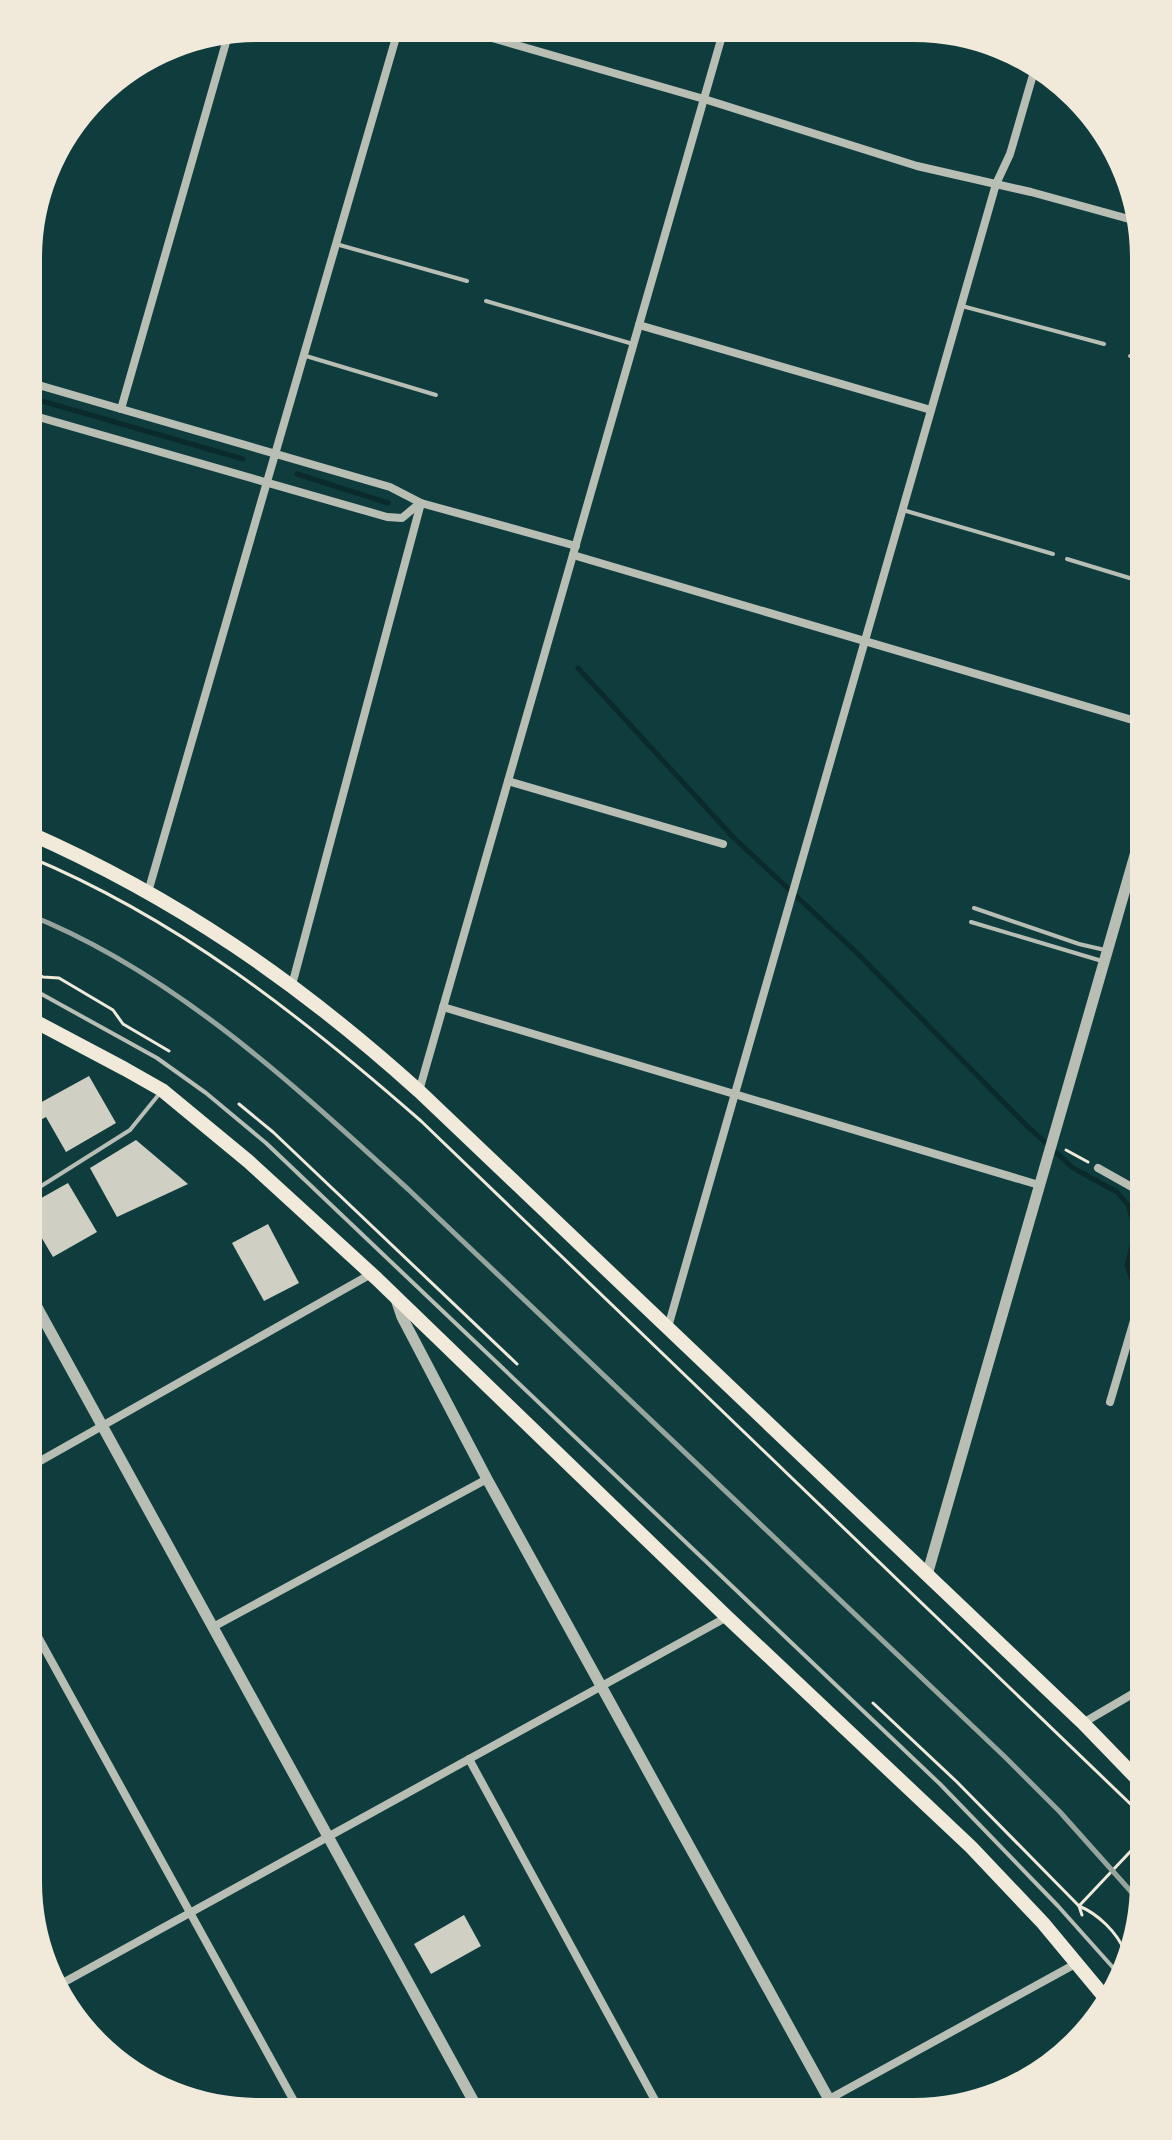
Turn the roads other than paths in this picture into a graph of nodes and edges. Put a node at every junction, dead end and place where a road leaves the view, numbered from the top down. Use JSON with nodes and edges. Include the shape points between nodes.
{"nodes":[{"id":1,"x":395,"y":40,"type":"edge"},
{"id":2,"x":499,"y":40,"type":"edge"},
{"id":3,"x":721,"y":40,"type":"edge"},
{"id":4,"x":226,"y":43,"type":"edge"},
{"id":5,"x":1033,"y":76,"type":"edge"},
{"id":6,"x":704,"y":99,"type":"junction"},
{"id":7,"x":996,"y":184,"type":"junction"},
{"id":8,"x":1128,"y":219,"type":"edge"},
{"id":9,"x":336,"y":244,"type":"junction"},
{"id":10,"x":467,"y":281,"type":"dead end"},
{"id":11,"x":486,"y":301,"type":"dead end"},
{"id":12,"x":962,"y":306,"type":"junction"},
{"id":13,"x":639,"y":325,"type":"junction"},
{"id":14,"x":633,"y":344,"type":"junction"},
{"id":15,"x":1104,"y":344,"type":"dead end"},
{"id":16,"x":304,"y":355,"type":"junction"},
{"id":17,"x":40,"y":385,"type":"edge"},
{"id":18,"x":436,"y":395,"type":"dead end"},
{"id":19,"x":121,"y":409,"type":"junction"},
{"id":20,"x":931,"y":410,"type":"junction"},
{"id":21,"x":40,"y":417,"type":"edge"},
{"id":22,"x":275,"y":454,"type":"junction"},
{"id":23,"x":267,"y":483,"type":"junction"},
{"id":24,"x":421,"y":503,"type":"junction"},
{"id":25,"x":903,"y":510,"type":"junction"},
{"id":26,"x":576,"y":546,"type":"junction"},
{"id":27,"x":1053,"y":554,"type":"dead end"},
{"id":28,"x":573,"y":555,"type":"junction"},
{"id":29,"x":1067,"y":559,"type":"dead end"},
{"id":30,"x":1132,"y":579,"type":"edge"},
{"id":31,"x":865,"y":641,"type":"junction"},
{"id":32,"x":1132,"y":720,"type":"edge"},
{"id":33,"x":508,"y":781,"type":"junction"},
{"id":34,"x":40,"y":838,"type":"edge"},
{"id":35,"x":723,"y":844,"type":"dead end"},
{"id":36,"x":1132,"y":866,"type":"edge"},
{"id":37,"x":148,"y":892,"type":"junction"},
{"id":38,"x":974,"y":908,"type":"dead end"},
{"id":39,"x":971,"y":922,"type":"dead end"},
{"id":40,"x":1106,"y":956,"type":"junction"},
{"id":41,"x":292,"y":985,"type":"junction"},
{"id":42,"x":40,"y":993,"type":"edge"},
{"id":43,"x":443,"y":1007,"type":"junction"},
{"id":44,"x":40,"y":1024,"type":"edge"},
{"id":45,"x":162,"y":1090,"type":"junction"},
{"id":46,"x":419,"y":1091,"type":"junction"},
{"id":47,"x":735,"y":1094,"type":"junction"},
{"id":48,"x":1098,"y":1168,"type":"road end"},
{"id":49,"x":1039,"y":1185,"type":"junction"},
{"id":50,"x":40,"y":1187,"type":"edge"},
{"id":51,"x":1132,"y":1187,"type":"edge"},
{"id":52,"x":371,"y":1274,"type":"junction"},
{"id":53,"x":396,"y":1299,"type":"junction"},
{"id":54,"x":40,"y":1313,"type":"edge"},
{"id":55,"x":1132,"y":1323,"type":"edge"},
{"id":56,"x":668,"y":1328,"type":"junction"},
{"id":57,"x":1110,"y":1402,"type":"dead end"},
{"id":58,"x":103,"y":1427,"type":"junction"},
{"id":59,"x":40,"y":1461,"type":"edge"},
{"id":60,"x":487,"y":1479,"type":"junction"},
{"id":61,"x":927,"y":1575,"type":"junction"},
{"id":62,"x":727,"y":1617,"type":"junction"},
{"id":63,"x":213,"y":1627,"type":"junction"},
{"id":64,"x":40,"y":1640,"type":"edge"},
{"id":65,"x":601,"y":1686,"type":"junction"},
{"id":66,"x":1132,"y":1694,"type":"edge"},
{"id":67,"x":1083,"y":1723,"type":"junction"},
{"id":68,"x":469,"y":1759,"type":"junction"},
{"id":69,"x":1132,"y":1774,"type":"edge"},
{"id":70,"x":328,"y":1837,"type":"junction"},
{"id":71,"x":190,"y":1913,"type":"junction"},
{"id":72,"x":1077,"y":1963,"type":"junction"},
{"id":73,"x":1114,"y":1968,"type":"edge"},
{"id":74,"x":65,"y":1982,"type":"edge"},
{"id":75,"x":1102,"y":1993,"type":"edge"},
{"id":76,"x":829,"y":2099,"type":"joint"},
{"id":77,"x":293,"y":2100,"type":"edge"},
{"id":78,"x":473,"y":2100,"type":"edge"},
{"id":79,"x":655,"y":2100,"type":"edge"}],
"edges":[{"from":1,"to":9,"type":"street"},
{"from":2,"to":6,"type":"street"},
{"from":3,"to":6,"type":"street"},
{"from":4,"to":19,"type":"street"},
{"from":5,"to":7,"type":"street"},
{"from":6,"to":7,"type":"street","via":[[917,166]]},
{"from":6,"to":13,"type":"street"},
{"from":7,"to":8,"type":"street"},
{"from":7,"to":12,"type":"street"},
{"from":9,"to":10,"type":"lane"},
{"from":9,"to":16,"type":"street"},
{"from":11,"to":14,"type":"lane"},
{"from":12,"to":15,"type":"lane"},
{"from":12,"to":20,"type":"street"},
{"from":13,"to":14,"type":"street"},
{"from":13,"to":20,"type":"street"},
{"from":14,"to":26,"type":"street"},
{"from":16,"to":18,"type":"lane"},
{"from":16,"to":22,"type":"street"},
{"from":17,"to":19,"type":"street"},
{"from":19,"to":22,"type":"street"},
{"from":20,"to":25,"type":"street"},
{"from":21,"to":23,"type":"street"},
{"from":22,"to":23,"type":"street"},
{"from":22,"to":24,"type":"street","via":[[396,489]]},
{"from":23,"to":24,"type":"street","via":[[387,517],[402,518]]},
{"from":23,"to":37,"type":"street"},
{"from":24,"to":26,"type":"street"},
{"from":24,"to":41,"type":"street"},
{"from":25,"to":27,"type":"lane"},
{"from":25,"to":31,"type":"street"},
{"from":26,"to":28,"type":"street"},
{"from":28,"to":31,"type":"street"},
{"from":28,"to":33,"type":"street"},
{"from":29,"to":30,"type":"lane"},
{"from":31,"to":32,"type":"street"},
{"from":31,"to":47,"type":"street"},
{"from":33,"to":35,"type":"street"},
{"from":33,"to":43,"type":"street"},
{"from":34,"to":37,"type":"main road"},
{"from":36,"to":40,"type":"street"},
{"from":37,"to":41,"type":"main road"},
{"from":38,"to":40,"type":"lane"},
{"from":39,"to":40,"type":"lane"},
{"from":40,"to":49,"type":"street"},
{"from":41,"to":46,"type":"main road"},
{"from":42,"to":73,"type":"lane","via":[[157,1058],[266,1143],[940,1784]]},
{"from":43,"to":46,"type":"street"},
{"from":43,"to":47,"type":"street"},
{"from":44,"to":45,"type":"main road"},
{"from":45,"to":50,"type":"lane","via":[[130,1130]]},
{"from":45,"to":52,"type":"main road"},
{"from":46,"to":56,"type":"main road"},
{"from":47,"to":49,"type":"street"},
{"from":47,"to":56,"type":"street"},
{"from":48,"to":51,"type":"street"},
{"from":49,"to":61,"type":"street"},
{"from":52,"to":53,"type":"main road"},
{"from":52,"to":58,"type":"street"},
{"from":53,"to":60,"type":"street"},
{"from":53,"to":62,"type":"main road"},
{"from":54,"to":58,"type":"street"},
{"from":55,"to":57,"type":"street"},
{"from":56,"to":61,"type":"main road"},
{"from":58,"to":59,"type":"street"},
{"from":58,"to":63,"type":"street"},
{"from":60,"to":63,"type":"street"},
{"from":60,"to":65,"type":"street"},
{"from":61,"to":67,"type":"main road"},
{"from":62,"to":65,"type":"street"},
{"from":62,"to":72,"type":"main road","via":[[971,1847]]},
{"from":63,"to":70,"type":"street"},
{"from":64,"to":71,"type":"street"},
{"from":65,"to":68,"type":"street"},
{"from":65,"to":76,"type":"street"},
{"from":66,"to":67,"type":"street"},
{"from":67,"to":69,"type":"main road"},
{"from":68,"to":70,"type":"street"},
{"from":68,"to":79,"type":"street"},
{"from":70,"to":71,"type":"street"},
{"from":70,"to":78,"type":"street"},
{"from":71,"to":74,"type":"street"},
{"from":71,"to":77,"type":"street"},
{"from":72,"to":75,"type":"main road"},
{"from":72,"to":76,"type":"street"}]}
